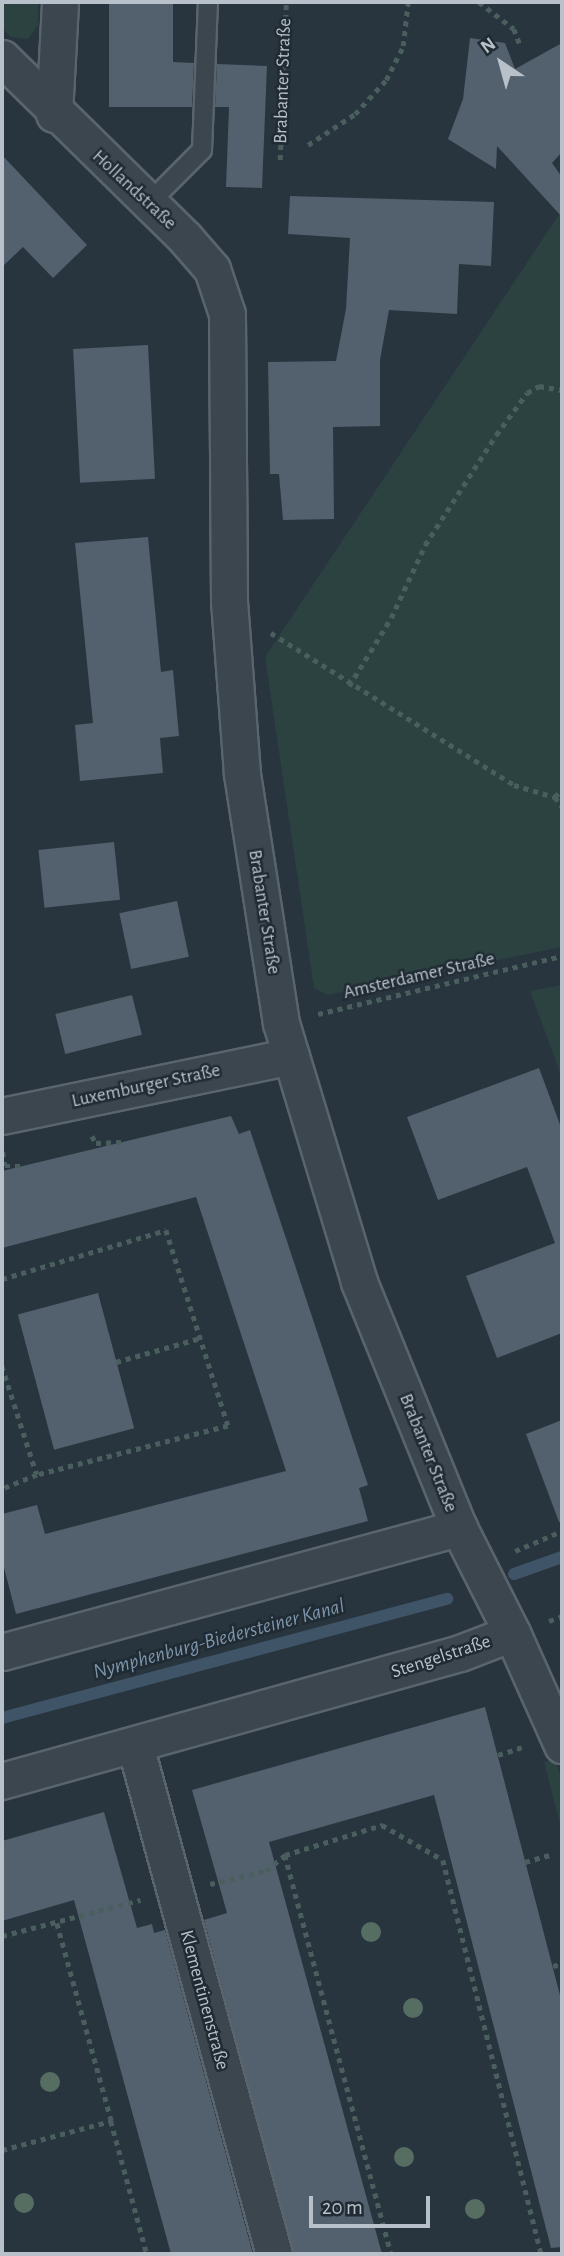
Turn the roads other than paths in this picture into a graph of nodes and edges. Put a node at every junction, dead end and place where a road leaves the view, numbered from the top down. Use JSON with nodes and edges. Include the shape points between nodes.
{"nodes":[{"id":1,"x":60,"y":2,"type":"edge"},
{"id":2,"x":208,"y":2,"type":"edge"},
{"id":3,"x":2,"y":58,"type":"edge"},
{"id":4,"x":54,"y":114,"type":"junction"},
{"id":5,"x":149,"y":203,"type":"junction"},
{"id":6,"x":212,"y":269,"type":"joint"},
{"id":7,"x":291,"y":1056,"type":"junction"},
{"id":8,"x":2,"y":1116,"type":"edge"},
{"id":9,"x":459,"y":1528,"type":"junction"},
{"id":10,"x":512,"y":1633,"type":"junction"},
{"id":11,"x":2,"y":1652,"type":"edge"},
{"id":12,"x":135,"y":1745,"type":"junction"},
{"id":13,"x":562,"y":1745,"type":"edge"},
{"id":14,"x":2,"y":1781,"type":"edge"},
{"id":15,"x":274,"y":2254,"type":"edge"}],
"edges":[{"from":1,"to":4,"type":"street"},
{"from":2,"to":5,"type":"lane","via":[[202,150]]},
{"from":3,"to":4,"type":"street","name":"Hollandstraße"},
{"from":4,"to":5,"type":"street","name":"Hollandstraße"},
{"from":5,"to":6,"type":"street","name":"Hollandstraße"},
{"from":6,"to":7,"type":"street","name":"Brabanter Straße","via":[[227,314],[229,601],[242,774],[281,1023]]},
{"from":7,"to":8,"type":"street","name":"Luxemburger Straße"},
{"from":7,"to":9,"type":"street","name":"Brabanter Straße","via":[[359,1282]]},
{"from":9,"to":10,"type":"street","name":"Stengelstraße"},
{"from":9,"to":11,"type":"street"},
{"from":10,"to":12,"type":"street","name":"Stengelstraße","via":[[460,1653]]},
{"from":10,"to":13,"type":"street"},
{"from":12,"to":14,"type":"street","name":"Stengelstraße"},
{"from":12,"to":15,"type":"street","name":"Klementinenstraße"}]}
